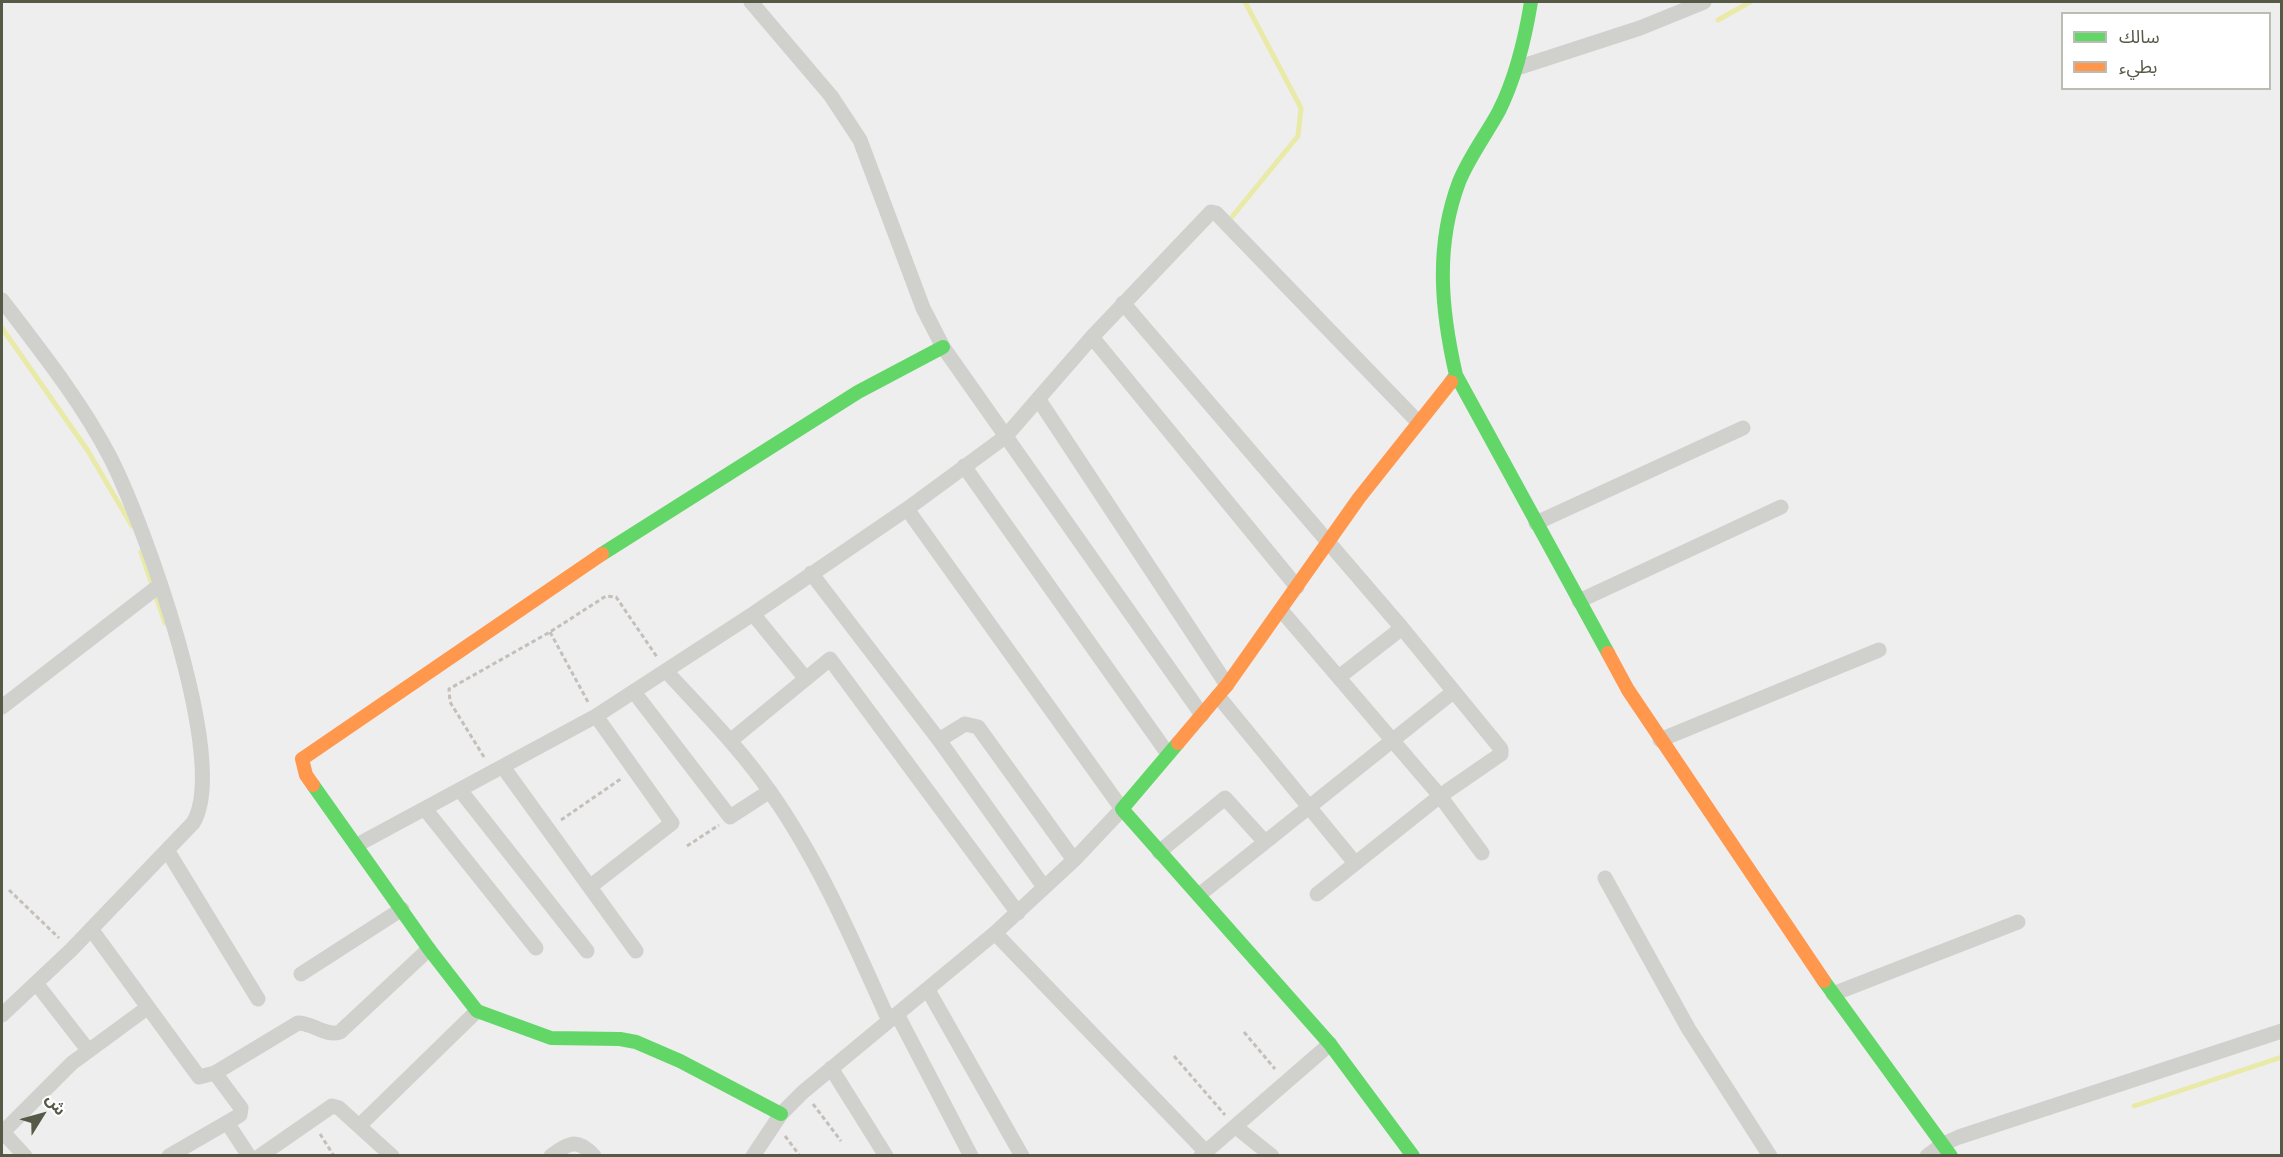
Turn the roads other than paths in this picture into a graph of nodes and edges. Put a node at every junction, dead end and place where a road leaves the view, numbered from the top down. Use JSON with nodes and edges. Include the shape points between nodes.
{"nodes":[{"id":1,"x":751,"y":2,"type":"edge"},
{"id":2,"x":1531,"y":2,"type":"edge"},
{"id":3,"x":1704,"y":2,"type":"edge"},
{"id":4,"x":1517,"y":68,"type":"junction"},
{"id":5,"x":2,"y":300,"type":"edge"},
{"id":6,"x":1123,"y":303,"type":"junction"},
{"id":7,"x":1092,"y":337,"type":"junction"},
{"id":8,"x":943,"y":346,"type":"junction"},
{"id":9,"x":1456,"y":375,"type":"junction"},
{"id":10,"x":1039,"y":400,"type":"junction"},
{"id":11,"x":1418,"y":422,"type":"junction"},
{"id":12,"x":1743,"y":428,"type":"dead end"},
{"id":13,"x":1005,"y":437,"type":"junction"},
{"id":14,"x":964,"y":466,"type":"junction"},
{"id":15,"x":1781,"y":507,"type":"dead end"},
{"id":16,"x":907,"y":509,"type":"junction"},
{"id":17,"x":1536,"y":523,"type":"junction"},
{"id":18,"x":1329,"y":544,"type":"junction"},
{"id":19,"x":811,"y":573,"type":"junction"},
{"id":20,"x":160,"y":585,"type":"junction"},
{"id":21,"x":1297,"y":587,"type":"junction"},
{"id":22,"x":1579,"y":601,"type":"junction"},
{"id":23,"x":1281,"y":610,"type":"junction"},
{"id":24,"x":753,"y":614,"type":"junction"},
{"id":25,"x":1402,"y":628,"type":"junction"},
{"id":26,"x":1879,"y":650,"type":"dead end"},
{"id":27,"x":666,"y":671,"type":"junction"},
{"id":28,"x":1339,"y":677,"type":"junction"},
{"id":29,"x":806,"y":679,"type":"junction"},
{"id":30,"x":1222,"y":691,"type":"junction"},
{"id":31,"x":634,"y":692,"type":"junction"},
{"id":32,"x":1453,"y":692,"type":"junction"},
{"id":33,"x":2,"y":708,"type":"edge"},
{"id":34,"x":1202,"y":715,"type":"junction"},
{"id":35,"x":596,"y":716,"type":"junction"},
{"id":36,"x":1391,"y":739,"type":"junction"},
{"id":37,"x":939,"y":740,"type":"junction"},
{"id":38,"x":1660,"y":740,"type":"junction"},
{"id":39,"x":730,"y":741,"type":"junction"},
{"id":40,"x":1168,"y":754,"type":"junction"},
{"id":41,"x":498,"y":769,"type":"junction"},
{"id":42,"x":460,"y":790,"type":"junction"},
{"id":43,"x":770,"y":791,"type":"junction"},
{"id":44,"x":1440,"y":796,"type":"junction"},
{"id":45,"x":1307,"y":807,"type":"junction"},
{"id":46,"x":425,"y":809,"type":"junction"},
{"id":47,"x":1122,"y":809,"type":"junction"},
{"id":48,"x":1264,"y":841,"type":"junction"},
{"id":49,"x":357,"y":845,"type":"junction"},
{"id":50,"x":167,"y":850,"type":"junction"},
{"id":51,"x":1159,"y":852,"type":"junction"},
{"id":52,"x":1482,"y":853,"type":"dead end"},
{"id":53,"x":1074,"y":860,"type":"junction"},
{"id":54,"x":1355,"y":863,"type":"junction"},
{"id":55,"x":1605,"y":878,"type":"dead end"},
{"id":56,"x":591,"y":886,"type":"junction"},
{"id":57,"x":1044,"y":888,"type":"junction"},
{"id":58,"x":1317,"y":894,"type":"dead end"},
{"id":59,"x":1199,"y":895,"type":"junction"},
{"id":60,"x":402,"y":909,"type":"junction"},
{"id":61,"x":1017,"y":913,"type":"junction"},
{"id":62,"x":2018,"y":922,"type":"dead end"},
{"id":63,"x":91,"y":929,"type":"junction"},
{"id":64,"x":995,"y":933,"type":"junction"},
{"id":65,"x":536,"y":948,"type":"dead end"},
{"id":66,"x":429,"y":949,"type":"junction"},
{"id":67,"x":587,"y":951,"type":"dead end"},
{"id":68,"x":636,"y":951,"type":"dead end"},
{"id":69,"x":301,"y":974,"type":"dead end"},
{"id":70,"x":36,"y":983,"type":"junction"},
{"id":71,"x":928,"y":990,"type":"junction"},
{"id":72,"x":1833,"y":994,"type":"junction"},
{"id":73,"x":258,"y":999,"type":"dead end"},
{"id":74,"x":147,"y":1008,"type":"junction"},
{"id":75,"x":477,"y":1011,"type":"junction"},
{"id":76,"x":2,"y":1015,"type":"edge"},
{"id":77,"x":893,"y":1018,"type":"junction"},
{"id":78,"x":2282,"y":1031,"type":"edge"},
{"id":79,"x":1330,"y":1044,"type":"junction"},
{"id":80,"x":88,"y":1050,"type":"junction"},
{"id":81,"x":831,"y":1068,"type":"junction"},
{"id":82,"x":215,"y":1072,"type":"junction"},
{"id":83,"x":778,"y":1119,"type":"junction"},
{"id":84,"x":228,"y":1124,"type":"junction"},
{"id":85,"x":359,"y":1126,"type":"junction"},
{"id":86,"x":1236,"y":1127,"type":"junction"},
{"id":87,"x":2,"y":1131,"type":"edge"},
{"id":88,"x":1947,"y":1150,"type":"edge"},
{"id":89,"x":1203,"y":1153,"type":"edge"},
{"id":90,"x":1410,"y":1154,"type":"edge"},
{"id":91,"x":25,"y":1155,"type":"edge"},
{"id":92,"x":169,"y":1155,"type":"edge"},
{"id":93,"x":249,"y":1155,"type":"edge"},
{"id":94,"x":260,"y":1155,"type":"edge"},
{"id":95,"x":392,"y":1155,"type":"edge"},
{"id":96,"x":551,"y":1155,"type":"edge"},
{"id":97,"x":594,"y":1155,"type":"edge"},
{"id":98,"x":753,"y":1155,"type":"edge"},
{"id":99,"x":886,"y":1155,"type":"edge"},
{"id":100,"x":971,"y":1155,"type":"edge"},
{"id":101,"x":1022,"y":1155,"type":"edge"},
{"id":102,"x":1272,"y":1155,"type":"edge"},
{"id":103,"x":1770,"y":1155,"type":"edge"},
{"id":104,"x":1928,"y":1155,"type":"edge"}],
"edges":[{"from":1,"to":8,"type":"street","via":[[831,96],[860,140],[918,298]]},
{"from":2,"to":4,"type":"street"},
{"from":3,"to":4,"type":"street","via":[[1640,28]]},
{"from":4,"to":9,"type":"street","via":[[1459,182],[1449,216],[1439,276],[1446,335]]},
{"from":5,"to":20,"type":"street","via":[[76,401],[110,457]]},
{"from":6,"to":7,"type":"street"},
{"from":6,"to":11,"type":"street","via":[[1206,214],[1216,213]]},
{"from":6,"to":18,"type":"street"},
{"from":7,"to":10,"type":"street"},
{"from":7,"to":21,"type":"street"},
{"from":8,"to":13,"type":"street"},
{"from":8,"to":49,"type":"street","via":[[858,392],[663,513],[305,754],[301,763],[306,775]]},
{"from":9,"to":11,"type":"street"},
{"from":9,"to":17,"type":"street"},
{"from":10,"to":13,"type":"street"},
{"from":10,"to":30,"type":"street"},
{"from":11,"to":18,"type":"street"},
{"from":12,"to":17,"type":"street"},
{"from":13,"to":14,"type":"street"},
{"from":13,"to":34,"type":"street"},
{"from":14,"to":16,"type":"street"},
{"from":14,"to":40,"type":"street"},
{"from":15,"to":22,"type":"street"},
{"from":16,"to":19,"type":"street"},
{"from":16,"to":47,"type":"street"},
{"from":17,"to":22,"type":"street"},
{"from":18,"to":21,"type":"street"},
{"from":18,"to":25,"type":"street"},
{"from":19,"to":24,"type":"street"},
{"from":19,"to":37,"type":"street"},
{"from":20,"to":33,"type":"street"},
{"from":20,"to":50,"type":"street","via":[[198,718],[202,775],[200,810]]},
{"from":21,"to":23,"type":"street"},
{"from":22,"to":38,"type":"street"},
{"from":23,"to":28,"type":"street"},
{"from":23,"to":30,"type":"street"},
{"from":24,"to":27,"type":"street"},
{"from":24,"to":29,"type":"street"},
{"from":25,"to":28,"type":"street"},
{"from":25,"to":32,"type":"street"},
{"from":26,"to":38,"type":"street"},
{"from":27,"to":31,"type":"street"},
{"from":27,"to":39,"type":"street"},
{"from":28,"to":36,"type":"street"},
{"from":29,"to":39,"type":"street"},
{"from":29,"to":61,"type":"street","via":[[830,659]]},
{"from":30,"to":34,"type":"street"},
{"from":30,"to":45,"type":"street"},
{"from":31,"to":35,"type":"street"},
{"from":31,"to":43,"type":"street","via":[[730,817]]},
{"from":32,"to":36,"type":"street"},
{"from":32,"to":44,"type":"street","via":[[1502,752]]},
{"from":34,"to":40,"type":"street"},
{"from":35,"to":41,"type":"street"},
{"from":35,"to":56,"type":"street","via":[[672,823]]},
{"from":36,"to":44,"type":"street"},
{"from":36,"to":45,"type":"street"},
{"from":37,"to":53,"type":"street","via":[[965,724],[978,727]]},
{"from":37,"to":57,"type":"street"},
{"from":38,"to":72,"type":"street"},
{"from":39,"to":43,"type":"street"},
{"from":40,"to":47,"type":"street"},
{"from":41,"to":42,"type":"street"},
{"from":41,"to":56,"type":"street"},
{"from":42,"to":46,"type":"street"},
{"from":42,"to":67,"type":"street"},
{"from":43,"to":77,"type":"street","via":[[818,872]]},
{"from":44,"to":52,"type":"street"},
{"from":44,"to":54,"type":"street"},
{"from":45,"to":48,"type":"street"},
{"from":45,"to":54,"type":"street"},
{"from":46,"to":49,"type":"street"},
{"from":46,"to":65,"type":"street"},
{"from":47,"to":51,"type":"street"},
{"from":47,"to":53,"type":"street"},
{"from":48,"to":51,"type":"street","via":[[1225,798]]},
{"from":48,"to":59,"type":"street"},
{"from":49,"to":60,"type":"street"},
{"from":50,"to":63,"type":"street"},
{"from":50,"to":73,"type":"street"},
{"from":51,"to":59,"type":"street"},
{"from":53,"to":57,"type":"street"},
{"from":54,"to":58,"type":"street"},
{"from":55,"to":103,"type":"street","via":[[1688,1028]]},
{"from":56,"to":68,"type":"street"},
{"from":57,"to":61,"type":"street"},
{"from":59,"to":79,"type":"street"},
{"from":60,"to":66,"type":"street"},
{"from":60,"to":69,"type":"street"},
{"from":61,"to":64,"type":"street"},
{"from":62,"to":72,"type":"street"},
{"from":63,"to":70,"type":"street"},
{"from":63,"to":74,"type":"street"},
{"from":64,"to":71,"type":"street"},
{"from":64,"to":89,"type":"street"},
{"from":66,"to":75,"type":"street"},
{"from":66,"to":82,"type":"street","via":[[340,1032],[332,1034],[298,1023]]},
{"from":70,"to":76,"type":"street"},
{"from":70,"to":80,"type":"street"},
{"from":71,"to":77,"type":"street"},
{"from":71,"to":101,"type":"street"},
{"from":72,"to":88,"type":"street"},
{"from":74,"to":80,"type":"street"},
{"from":74,"to":82,"type":"street","via":[[195,1075],[204,1077]]},
{"from":75,"to":83,"type":"street","via":[[551,1038],[636,1042],[680,1061]]},
{"from":75,"to":85,"type":"street"},
{"from":77,"to":81,"type":"street"},
{"from":77,"to":100,"type":"street"},
{"from":78,"to":88,"type":"street"},
{"from":79,"to":86,"type":"street"},
{"from":79,"to":90,"type":"street"},
{"from":80,"to":87,"type":"street"},
{"from":81,"to":83,"type":"street"},
{"from":81,"to":99,"type":"street"},
{"from":82,"to":84,"type":"street","via":[[242,1112]]},
{"from":83,"to":98,"type":"street"},
{"from":84,"to":92,"type":"street"},
{"from":84,"to":93,"type":"street"},
{"from":85,"to":94,"type":"street","via":[[329,1106]]},
{"from":85,"to":95,"type":"street"},
{"from":86,"to":89,"type":"street"},
{"from":86,"to":102,"type":"street"},
{"from":87,"to":91,"type":"street"},
{"from":88,"to":104,"type":"street"},
{"from":96,"to":97,"type":"street","via":[[575,1142]]}]}
